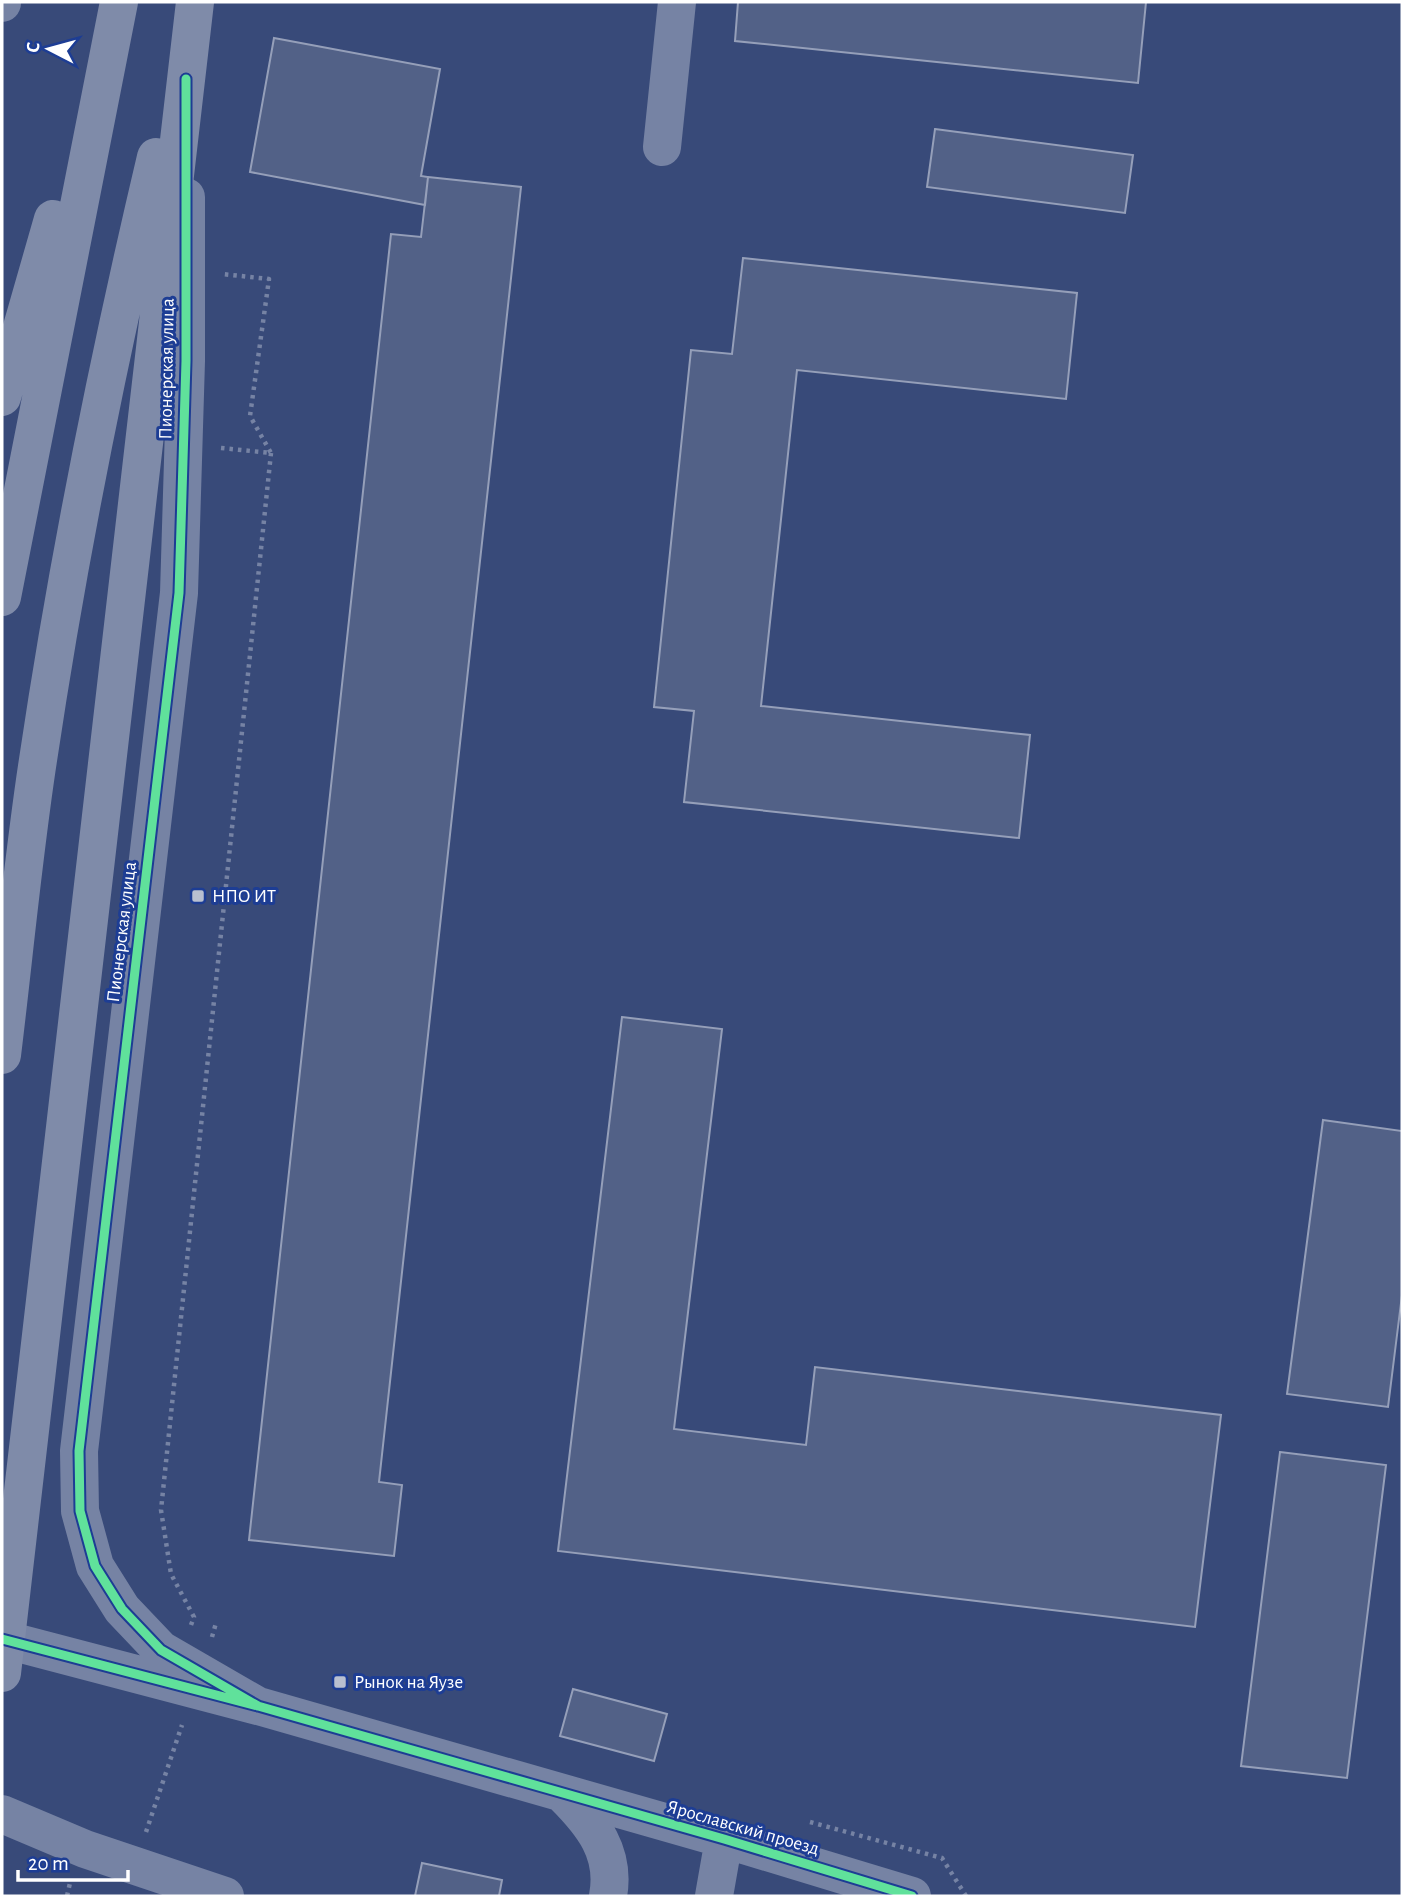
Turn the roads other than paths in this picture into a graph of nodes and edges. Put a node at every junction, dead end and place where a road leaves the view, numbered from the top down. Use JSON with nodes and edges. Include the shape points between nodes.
{"nodes":[{"id":1,"x":118,"y":2,"type":"edge"},
{"id":2,"x":193,"y":2,"type":"edge"},
{"id":3,"x":677,"y":2,"type":"edge"},
{"id":4,"x":186,"y":79,"type":"junction"},
{"id":5,"x":662,"y":147,"type":"dead end"},
{"id":6,"x":2,"y":397,"type":"edge"},
{"id":7,"x":2,"y":597,"type":"edge"},
{"id":8,"x":2,"y":1055,"type":"edge"},
{"id":9,"x":2,"y":1639,"type":"edge"},
{"id":10,"x":2,"y":1673,"type":"edge"},
{"id":11,"x":258,"y":1706,"type":"junction"},
{"id":12,"x":564,"y":1795,"type":"junction"},
{"id":13,"x":2,"y":1814,"type":"edge"},
{"id":14,"x":724,"y":1839,"type":"junction"},
{"id":15,"x":225,"y":1896,"type":"edge"},
{"id":16,"x":608,"y":1896,"type":"edge"},
{"id":17,"x":713,"y":1896,"type":"edge"},
{"id":18,"x":912,"y":1896,"type":"edge"}],
"edges":[{"from":1,"to":6,"type":"main road"},
{"from":1,"to":7,"type":"main road"},
{"from":2,"to":4,"type":"main road","name":"Пионерская улица"},
{"from":2,"to":8,"type":"main road","name":"Пионерская улица","via":[[120,312],[58,633],[37,762]]},
{"from":3,"to":5,"type":"street"},
{"from":4,"to":10,"type":"main road","name":"Пионерская улица"},
{"from":4,"to":11,"type":"street","name":"Пионерская улица","via":[[186,361],[179,593],[79,1451],[80,1511],[95,1566],[122,1609],[161,1650]]},
{"from":9,"to":11,"type":"street"},
{"from":11,"to":12,"type":"street","name":"Ярославский проезд"},
{"from":12,"to":14,"type":"street","name":"Ярославский проезд"},
{"from":12,"to":16,"type":"street","via":[[592,1824],[607,1854]]},
{"from":13,"to":15,"type":"street","via":[[85,1849]]},
{"from":14,"to":17,"type":"street"},
{"from":14,"to":18,"type":"street","name":"Ярославский проезд"}]}
